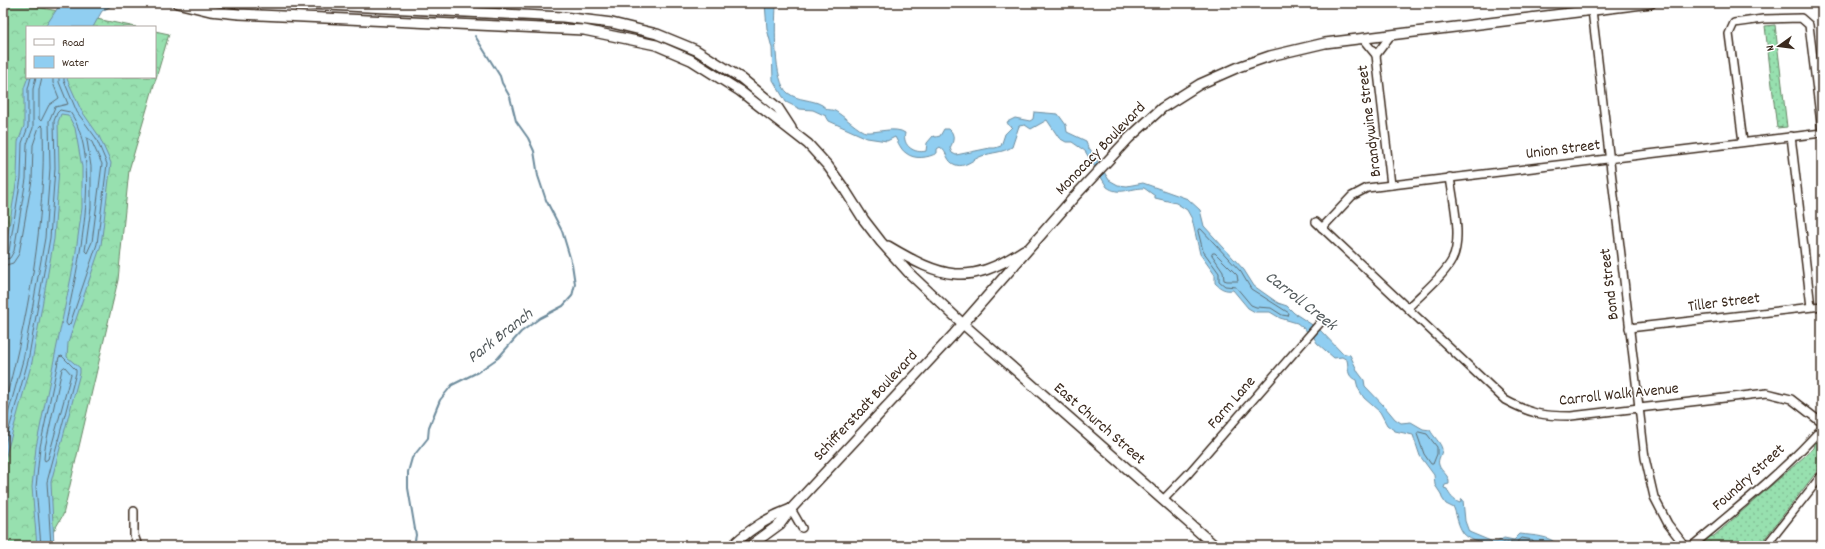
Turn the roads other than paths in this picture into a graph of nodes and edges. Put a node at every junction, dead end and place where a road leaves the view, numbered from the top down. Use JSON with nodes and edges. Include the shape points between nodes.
{"nodes":[{"id":1,"x":178,"y":3,"type":"edge"},
{"id":2,"x":288,"y":3,"type":"edge"},
{"id":3,"x":1651,"y":3,"type":"edge"},
{"id":4,"x":1592,"y":10,"type":"junction"},
{"id":5,"x":1391,"y":35,"type":"junction"},
{"id":6,"x":1362,"y":38,"type":"junction"},
{"id":7,"x":1376,"y":55,"type":"junction"},
{"id":8,"x":792,"y":131,"type":"junction"},
{"id":9,"x":1822,"y":132,"type":"edge"},
{"id":10,"x":1791,"y":136,"type":"junction"},
{"id":11,"x":1743,"y":142,"type":"junction"},
{"id":12,"x":1609,"y":158,"type":"junction"},
{"id":13,"x":1450,"y":177,"type":"junction"},
{"id":14,"x":1391,"y":184,"type":"junction"},
{"id":15,"x":1316,"y":222,"type":"dead end"},
{"id":16,"x":1322,"y":228,"type":"junction"},
{"id":17,"x":881,"y":242,"type":"junction"},
{"id":18,"x":1032,"y":245,"type":"junction"},
{"id":19,"x":1822,"y":306,"type":"edge"},
{"id":20,"x":1811,"y":307,"type":"junction"},
{"id":21,"x":1408,"y":308,"type":"junction"},
{"id":22,"x":1320,"y":323,"type":"dead end"},
{"id":23,"x":963,"y":324,"type":"junction"},
{"id":24,"x":1629,"y":328,"type":"junction"},
{"id":25,"x":1639,"y":407,"type":"junction"},
{"id":26,"x":1822,"y":423,"type":"edge"},
{"id":27,"x":1822,"y":428,"type":"edge"},
{"id":28,"x":1822,"y":474,"type":"edge"},
{"id":29,"x":1163,"y":500,"type":"junction"},
{"id":30,"x":791,"y":509,"type":"junction"},
{"id":31,"x":134,"y":511,"type":"dead end"},
{"id":32,"x":802,"y":528,"type":"dead end"},
{"id":33,"x":138,"y":546,"type":"edge"},
{"id":34,"x":732,"y":546,"type":"edge"},
{"id":35,"x":750,"y":546,"type":"edge"},
{"id":36,"x":1215,"y":546,"type":"edge"},
{"id":37,"x":1685,"y":546,"type":"edge"},
{"id":38,"x":1692,"y":546,"type":"edge"},
{"id":39,"x":1766,"y":546,"type":"edge"}],
"edges":[{"from":1,"to":8,"type":"main road","via":[[210,11],[239,14],[569,29],[627,38],[656,45],[691,60],[740,91]]},
{"from":2,"to":8,"type":"main road","via":[[562,17],[612,23],[657,34],[696,50],[741,78],[778,108]]},
{"from":3,"to":4,"type":"main road","name":"Monocacy Boulevard"},
{"from":4,"to":5,"type":"main road","name":"Monocacy Boulevard"},
{"from":4,"to":12,"type":"street","name":"Bond Street"},
{"from":5,"to":6,"type":"main road","name":"Monocacy Boulevard"},
{"from":5,"to":7,"type":"street","name":"Brandywine Street"},
{"from":6,"to":7,"type":"street","name":"Brandywine Street"},
{"from":6,"to":18,"type":"main road","name":"Monocacy Boulevard","via":[[1325,43],[1270,56],[1200,84],[1162,108],[1129,138]]},
{"from":7,"to":14,"type":"street","name":"Brandywine Street"},
{"from":8,"to":17,"type":"main road","via":[[828,166]]},
{"from":9,"to":10,"type":"street","name":"Union Street"},
{"from":9,"to":11,"type":"street","via":[[1810,25],[1801,18],[1763,19],[1734,23],[1730,34]]},
{"from":10,"to":11,"type":"street","name":"Union Street"},
{"from":10,"to":20,"type":"street"},
{"from":11,"to":12,"type":"street","name":"Union Street"},
{"from":12,"to":13,"type":"street","name":"Union Street"},
{"from":12,"to":24,"type":"street","name":"Bond Street"},
{"from":13,"to":14,"type":"street","name":"Union Street"},
{"from":13,"to":21,"type":"street","via":[[1457,231],[1456,249],[1452,261]]},
{"from":14,"to":16,"type":"street","name":"Union Street","via":[[1367,188],[1352,196]]},
{"from":15,"to":16,"type":"street","name":"Carroll Walk Avenue"},
{"from":16,"to":21,"type":"street","name":"Carroll Walk Avenue"},
{"from":17,"to":18,"type":"main road","via":[[936,271],[958,274],[985,270]]},
{"from":17,"to":23,"type":"main road","via":[[909,273]]},
{"from":18,"to":23,"type":"main road","name":"Monocacy Boulevard"},
{"from":19,"to":20,"type":"street","name":"Tiller Street"},
{"from":20,"to":24,"type":"street","name":"Tiller Street"},
{"from":21,"to":25,"type":"street","name":"Carroll Walk Avenue","via":[[1505,400],[1523,410],[1549,416],[1571,416]]},
{"from":22,"to":29,"type":"street","name":"Farm Lane"},
{"from":23,"to":29,"type":"main road","name":"East Church Street"},
{"from":23,"to":30,"type":"main road","name":"Schifferstadt Boulevard"},
{"from":24,"to":25,"type":"street","name":"Bond Street"},
{"from":25,"to":26,"type":"street","name":"Carroll Walk Avenue","via":[[1767,392],[1791,399]]},
{"from":25,"to":37,"type":"street","name":"Bond Street","via":[[1645,458],[1654,497],[1668,524]]},
{"from":27,"to":38,"type":"street","name":"Foundry Street","via":[[1741,505]]},
{"from":28,"to":39,"type":"street"},
{"from":29,"to":36,"type":"main road","name":"East Church Street"},
{"from":30,"to":32,"type":"street"},
{"from":30,"to":34,"type":"main road","name":"Schifferstadt Boulevard","via":[[775,515],[741,537]]},
{"from":30,"to":35,"type":"main road","name":"Schifferstadt Boulevard","via":[[780,524]]},
{"from":31,"to":33,"type":"street","via":[[134,535]]}]}
